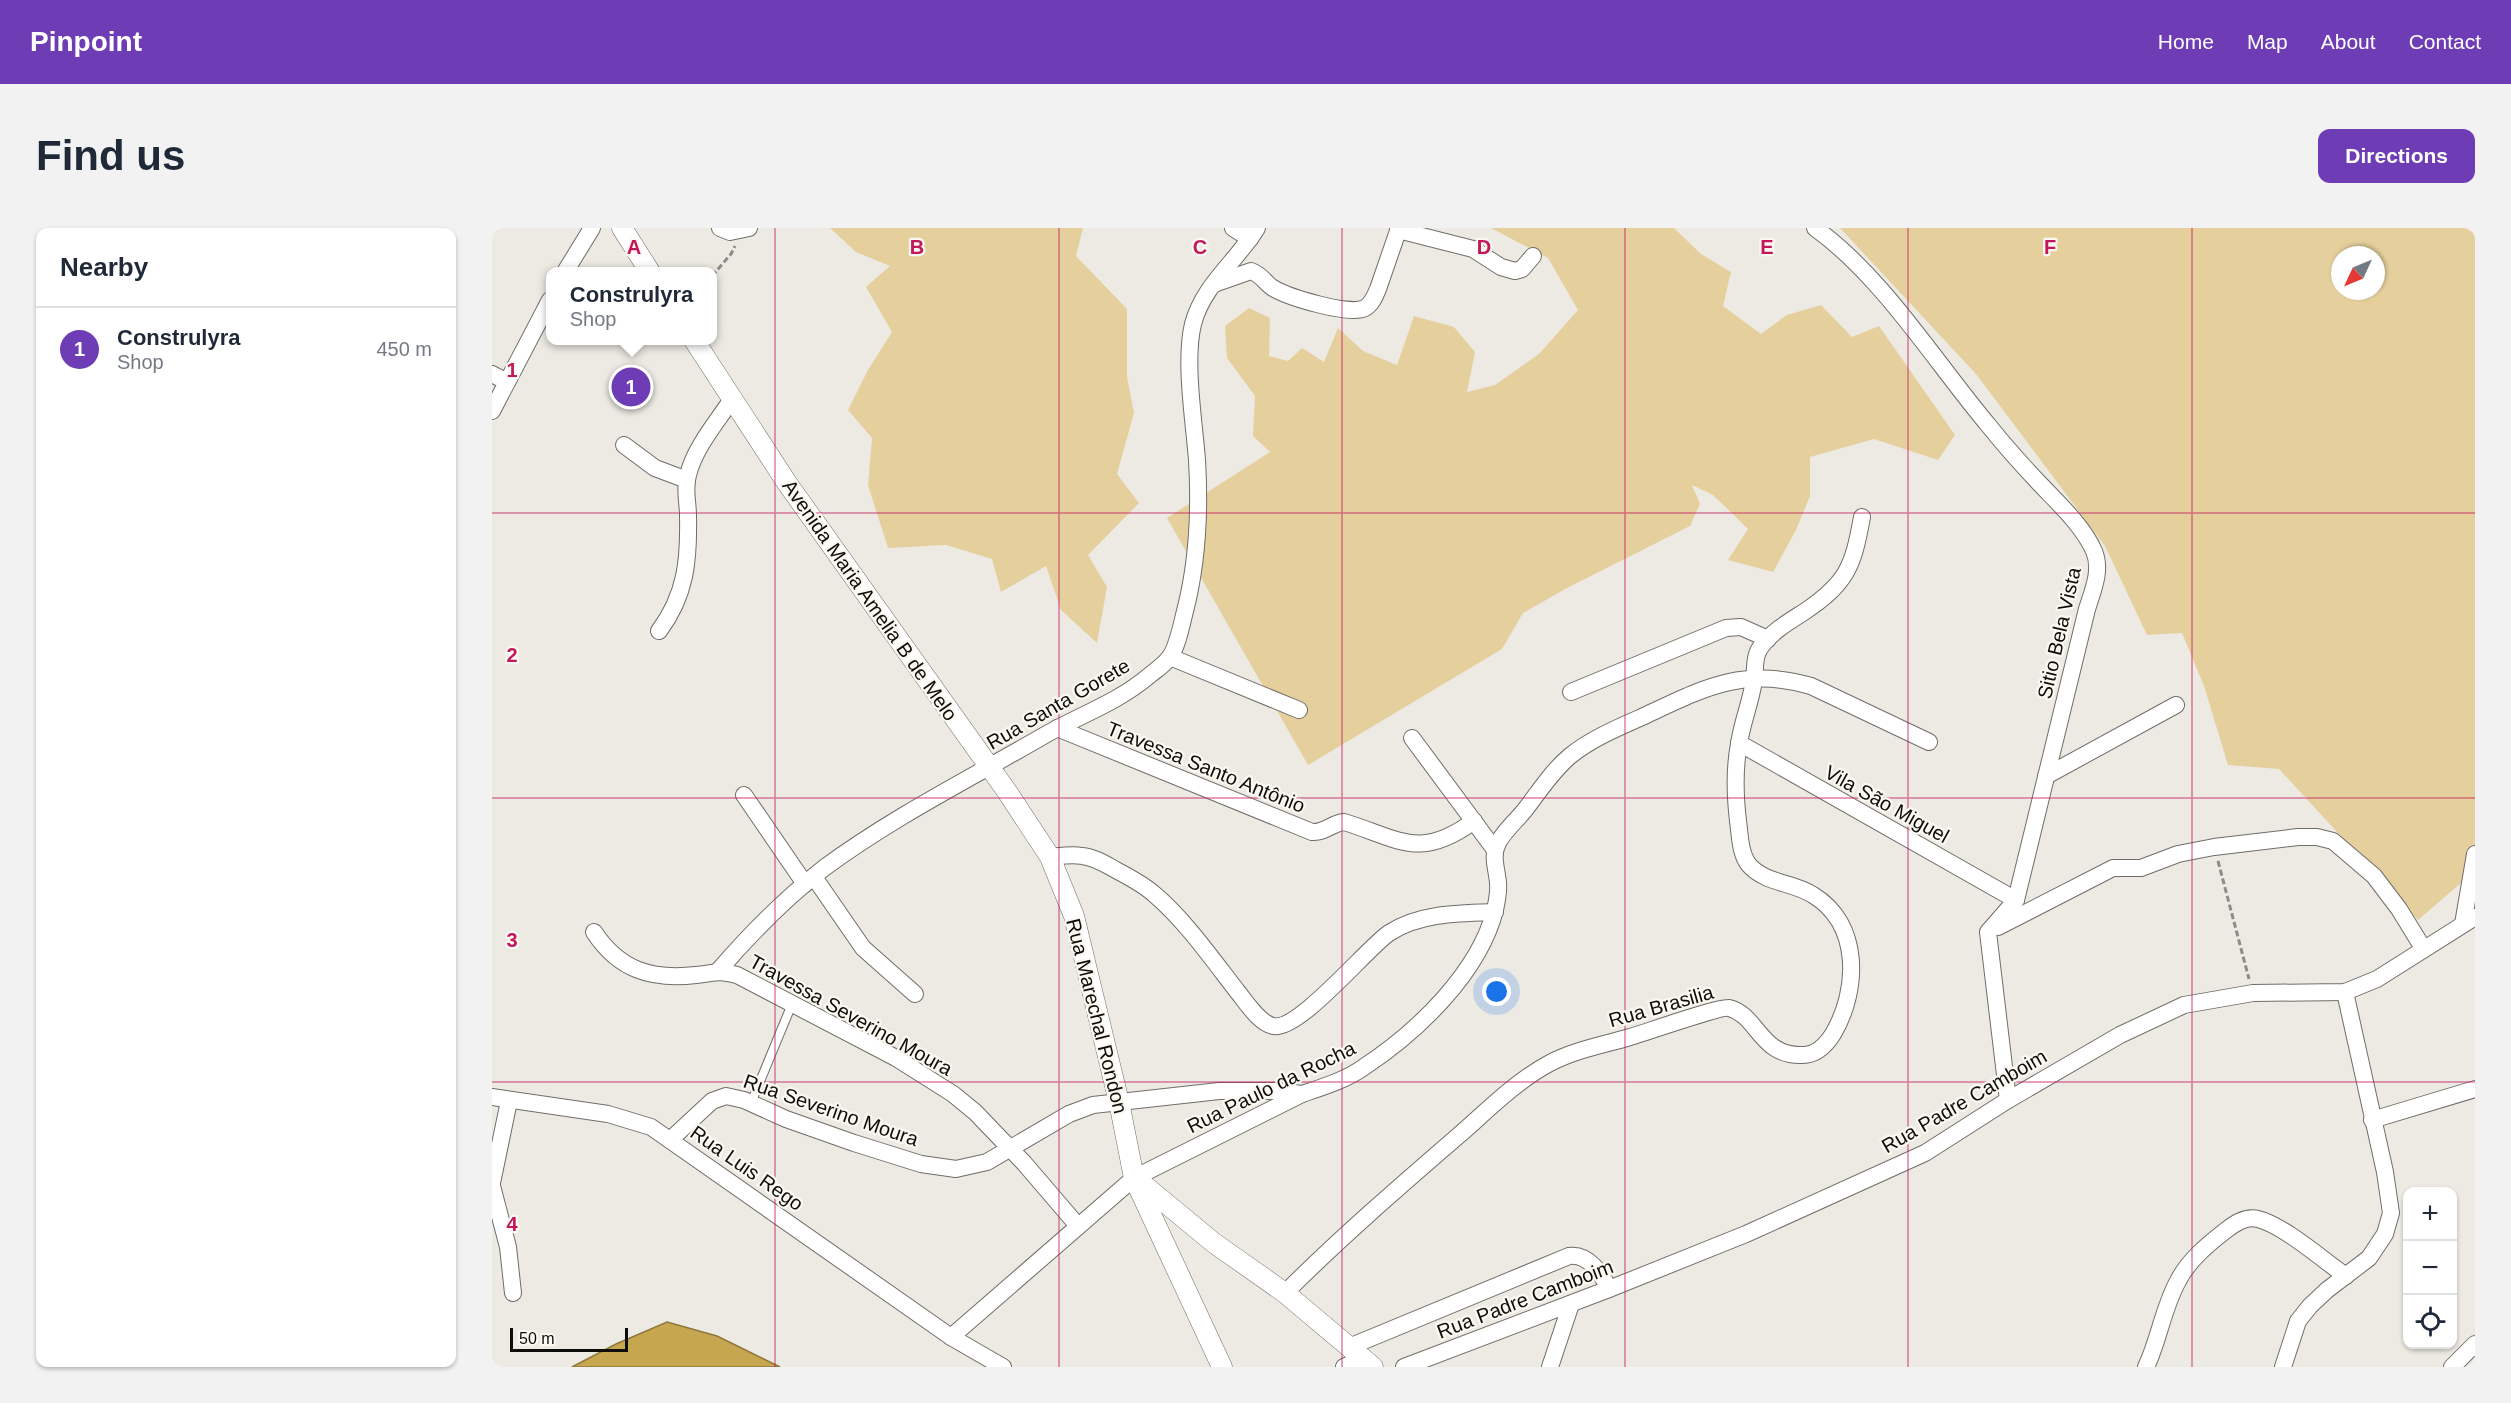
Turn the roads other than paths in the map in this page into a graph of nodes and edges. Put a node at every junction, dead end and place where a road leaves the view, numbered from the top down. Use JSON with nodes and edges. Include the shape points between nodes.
{"nodes":[{"id":1,"x":592,"y":228,"type":"edge"},
{"id":2,"x":622,"y":228,"type":"edge"},
{"id":3,"x":720,"y":228,"type":"edge"},
{"id":4,"x":1233,"y":228,"type":"edge"},
{"id":5,"x":1815,"y":228,"type":"edge"},
{"id":6,"x":745,"y":229,"type":"edge"},
{"id":7,"x":1398,"y":229,"type":"edge"},
{"id":8,"x":1254,"y":234,"type":"edge"},
{"id":9,"x":1533,"y":256,"type":"dead end"},
{"id":10,"x":568,"y":267,"type":"edge"},
{"id":11,"x":647,"y":267,"type":"edge"},
{"id":12,"x":1212,"y":284,"type":"junction"},
{"id":13,"x":546,"y":306,"type":"edge"},
{"id":14,"x":697,"y":345,"type":"edge"},
{"id":15,"x":499,"y":378,"type":"edge"},
{"id":16,"x":732,"y":399,"type":"junction"},
{"id":17,"x":492,"y":411,"type":"edge"},
{"id":18,"x":624,"y":445,"type":"dead end"},
{"id":19,"x":687,"y":480,"type":"junction"},
{"id":20,"x":1862,"y":517,"type":"dead end"},
{"id":21,"x":659,"y":631,"type":"dead end"},
{"id":22,"x":1768,"y":639,"type":"junction"},
{"id":23,"x":1170,"y":657,"type":"junction"},
{"id":24,"x":1755,"y":679,"type":"junction"},
{"id":25,"x":1571,"y":692,"type":"dead end"},
{"id":26,"x":2176,"y":705,"type":"dead end"},
{"id":27,"x":1299,"y":710,"type":"dead end"},
{"id":28,"x":1057,"y":728,"type":"junction"},
{"id":29,"x":1412,"y":738,"type":"dead end"},
{"id":30,"x":1929,"y":742,"type":"dead end"},
{"id":31,"x":1739,"y":743,"type":"junction"},
{"id":32,"x":989,"y":767,"type":"junction"},
{"id":33,"x":2046,"y":776,"type":"junction"},
{"id":34,"x":744,"y":795,"type":"dead end"},
{"id":35,"x":1474,"y":821,"type":"junction"},
{"id":36,"x":1495,"y":850,"type":"junction"},
{"id":37,"x":2475,"y":854,"type":"edge"},
{"id":38,"x":1050,"y":857,"type":"junction"},
{"id":39,"x":810,"y":881,"type":"junction"},
{"id":40,"x":2016,"y":900,"type":"junction"},
{"id":41,"x":1495,"y":912,"type":"junction"},
{"id":42,"x":2469,"y":921,"type":"edge"},
{"id":43,"x":594,"y":932,"type":"dead end"},
{"id":44,"x":1988,"y":932,"type":"junction"},
{"id":45,"x":2423,"y":948,"type":"junction"},
{"id":46,"x":719,"y":970,"type":"junction"},
{"id":47,"x":2345,"y":993,"type":"junction"},
{"id":48,"x":915,"y":994,"type":"dead end"},
{"id":49,"x":792,"y":1004,"type":"junction"},
{"id":50,"x":2475,"y":1089,"type":"edge"},
{"id":51,"x":1302,"y":1095,"type":"junction"},
{"id":52,"x":492,"y":1097,"type":"edge"},
{"id":53,"x":2008,"y":1100,"type":"junction"},
{"id":54,"x":509,"y":1101,"type":"junction"},
{"id":55,"x":1119,"y":1102,"type":"junction"},
{"id":56,"x":751,"y":1104,"type":"junction"},
{"id":57,"x":2372,"y":1120,"type":"junction"},
{"id":58,"x":670,"y":1140,"type":"junction"},
{"id":59,"x":1010,"y":1150,"type":"junction"},
{"id":60,"x":1134,"y":1178,"type":"junction"},
{"id":61,"x":492,"y":1184,"type":"edge"},
{"id":62,"x":1078,"y":1226,"type":"junction"},
{"id":63,"x":2346,"y":1276,"type":"junction"},
{"id":64,"x":1609,"y":1289,"type":"junction"},
{"id":65,"x":513,"y":1293,"type":"dead end"},
{"id":66,"x":1285,"y":1293,"type":"junction"},
{"id":67,"x":1571,"y":1304,"type":"junction"},
{"id":68,"x":951,"y":1336,"type":"junction"},
{"id":69,"x":2475,"y":1344,"type":"edge"},
{"id":70,"x":1362,"y":1357,"type":"edge"},
{"id":71,"x":1003,"y":1367,"type":"edge"},
{"id":72,"x":1222,"y":1367,"type":"edge"},
{"id":73,"x":1344,"y":1367,"type":"edge"},
{"id":74,"x":1404,"y":1367,"type":"edge"},
{"id":75,"x":1550,"y":1367,"type":"edge"},
{"id":76,"x":2146,"y":1367,"type":"edge"},
{"id":77,"x":2283,"y":1367,"type":"edge"},
{"id":78,"x":2452,"y":1367,"type":"edge"}],
"edges":[{"from":1,"to":10,"type":"street"},
{"from":2,"to":11,"type":"street"},
{"from":3,"to":6,"type":"street","via":[[730,232]]},
{"from":4,"to":8,"type":"street"},
{"from":5,"to":33,"type":"street","name":"Sitio Bela Vista","via":[[1867,275],[1988,425],[2062,508],[2095,554],[2095,586]]},
{"from":7,"to":9,"type":"street","via":[[1473,249],[1515,271]]},
{"from":7,"to":12,"type":"street","via":[[1374,297],[1365,308],[1336,309],[1284,293],[1251,271]]},
{"from":8,"to":12,"type":"street"},
{"from":12,"to":23,"type":"street","via":[[1193,325],[1197,542],[1192,584]]},
{"from":13,"to":15,"type":"street"},
{"from":14,"to":16,"type":"street","name":"Avenida Maria Amelia B de Melo"},
{"from":15,"to":17,"type":"street"},
{"from":16,"to":19,"type":"street","via":[[694,459]]},
{"from":16,"to":32,"type":"street","name":"Avenida Maria Amelia B de Melo","via":[[793,492]]},
{"from":18,"to":19,"type":"street","via":[[655,468]]},
{"from":19,"to":21,"type":"street","via":[[685,575],[677,604]]},
{"from":20,"to":22,"type":"street","via":[[1854,559],[1833,591]]},
{"from":22,"to":24,"type":"street","name":"Rua Brasilia","via":[[1755,658]]},
{"from":22,"to":25,"type":"street","via":[[1741,627],[1726,628]]},
{"from":23,"to":27,"type":"street"},
{"from":23,"to":28,"type":"street","name":"Rua Santa Gorete","via":[[1130,692]]},
{"from":24,"to":30,"type":"street","via":[[1811,687]]},
{"from":24,"to":31,"type":"street","name":"Rua Brasilia"},
{"from":24,"to":36,"type":"street","via":[[1708,686],[1586,744],[1541,786]]},
{"from":26,"to":33,"type":"street"},
{"from":28,"to":32,"type":"street","name":"Rua Santa Gorete"},
{"from":28,"to":35,"type":"street","name":"Travessa Santo Antônio","via":[[1312,832],[1344,822],[1395,841],[1434,843]]},
{"from":29,"to":35,"type":"street"},
{"from":31,"to":40,"type":"street","name":"Vila São Miguel"},
{"from":31,"to":66,"type":"street","name":"Rua Brasilia","via":[[1735,787],[1746,860],[1769,879],[1814,895],[1839,919],[1850,944],[1852,965],[1844,1009],[1833,1035],[1819,1051],[1806,1056],[1789,1054],[1775,1049],[1733,1010],[1720,1008],[1570,1053],[1531,1076],[1485,1113],[1348,1230]]},
{"from":32,"to":38,"type":"street","name":"Avenida Maria Amelia B de Melo"},
{"from":32,"to":39,"type":"street","name":"Rua Santa Gorete","via":[[861,842]]},
{"from":33,"to":40,"type":"street","name":"Sitio Bela Vista"},
{"from":34,"to":39,"type":"street"},
{"from":35,"to":36,"type":"street"},
{"from":36,"to":41,"type":"street","name":"Rua Paulo da Rocha"},
{"from":37,"to":42,"type":"street"},
{"from":38,"to":41,"type":"street","via":[[1089,857],[1154,894],[1248,1005],[1273,1026],[1299,1015],[1381,939],[1407,923],[1437,916]]},
{"from":38,"to":55,"type":"street","name":"Rua Marechal Rondon","via":[[1074,916]]},
{"from":39,"to":46,"type":"street","name":"Rua Santa Gorete"},
{"from":39,"to":48,"type":"street","via":[[863,948]]},
{"from":40,"to":44,"type":"street","name":"Sitio Bela Vista"},
{"from":41,"to":51,"type":"street","name":"Rua Paulo da Rocha","via":[[1474,961],[1407,1034],[1363,1068]]},
{"from":42,"to":45,"type":"street","name":"Rua Padre Camboim"},
{"from":43,"to":46,"type":"street","name":"Travessa Severino Moura","via":[[605,949],[631,968],[672,977]]},
{"from":44,"to":45,"type":"street","via":[[2113,868],[2142,868],[2178,854],[2214,847],[2317,837],[2333,841],[2374,876]]},
{"from":44,"to":53,"type":"street"},
{"from":45,"to":47,"type":"street","name":"Rua Padre Camboim","via":[[2377,979]]},
{"from":46,"to":49,"type":"street","name":"Travessa Severino Moura"},
{"from":47,"to":53,"type":"street","name":"Rua Padre Camboim","via":[[2253,993],[2184,1005],[2120,1035]]},
{"from":47,"to":57,"type":"street"},
{"from":49,"to":56,"type":"lane"},
{"from":49,"to":59,"type":"street","name":"Travessa Severino Moura","via":[[896,1058],[953,1094]]},
{"from":50,"to":57,"type":"street"},
{"from":51,"to":55,"type":"street","name":"Rua Severino Moura","via":[[1219,1091]]},
{"from":51,"to":60,"type":"street","name":"Rua Paulo da Rocha"},
{"from":52,"to":54,"type":"street","name":"Rua Luis Rego"},
{"from":53,"to":64,"type":"street","name":"Rua Padre Camboim","via":[[1925,1153],[1746,1234]]},
{"from":54,"to":58,"type":"street","name":"Rua Luis Rego","via":[[608,1114],[651,1127]]},
{"from":54,"to":61,"type":"street"},
{"from":55,"to":59,"type":"street","name":"Rua Severino Moura","via":[[1093,1105],[1069,1114]]},
{"from":55,"to":60,"type":"street","name":"Rua Marechal Rondon"},
{"from":56,"to":58,"type":"street","name":"Rua Severino Moura","via":[[721,1096]]},
{"from":56,"to":59,"type":"street","name":"Rua Severino Moura","via":[[854,1143],[939,1168],[987,1162]]},
{"from":57,"to":63,"type":"street","via":[[2391,1213],[2379,1246]]},
{"from":58,"to":68,"type":"street","name":"Rua Luis Rego"},
{"from":59,"to":62,"type":"street","name":"Travessa Severino Moura"},
{"from":60,"to":62,"type":"street","name":"Rua Paulo da Rocha"},
{"from":60,"to":66,"type":"street","via":[[1214,1243]]},
{"from":60,"to":72,"type":"street","name":"Rua Marechal Rondon"},
{"from":61,"to":65,"type":"street","via":[[508,1247]]},
{"from":62,"to":68,"type":"street","name":"Rua Paulo da Rocha"},
{"from":63,"to":76,"type":"street","via":[[2273,1225],[2254,1218],[2242,1220],[2211,1242],[2182,1273]]},
{"from":63,"to":77,"type":"street","via":[[2298,1321]]},
{"from":64,"to":67,"type":"street","name":"Rua Padre Camboim"},
{"from":64,"to":70,"type":"street","via":[[1590,1262],[1581,1256],[1569,1256]]},
{"from":66,"to":70,"type":"street"},
{"from":67,"to":74,"type":"street","name":"Rua Padre Camboim"},
{"from":67,"to":75,"type":"street"},
{"from":68,"to":71,"type":"street","name":"Rua Luis Rego"},
{"from":69,"to":78,"type":"street"},
{"from":70,"to":73,"type":"street"}]}
